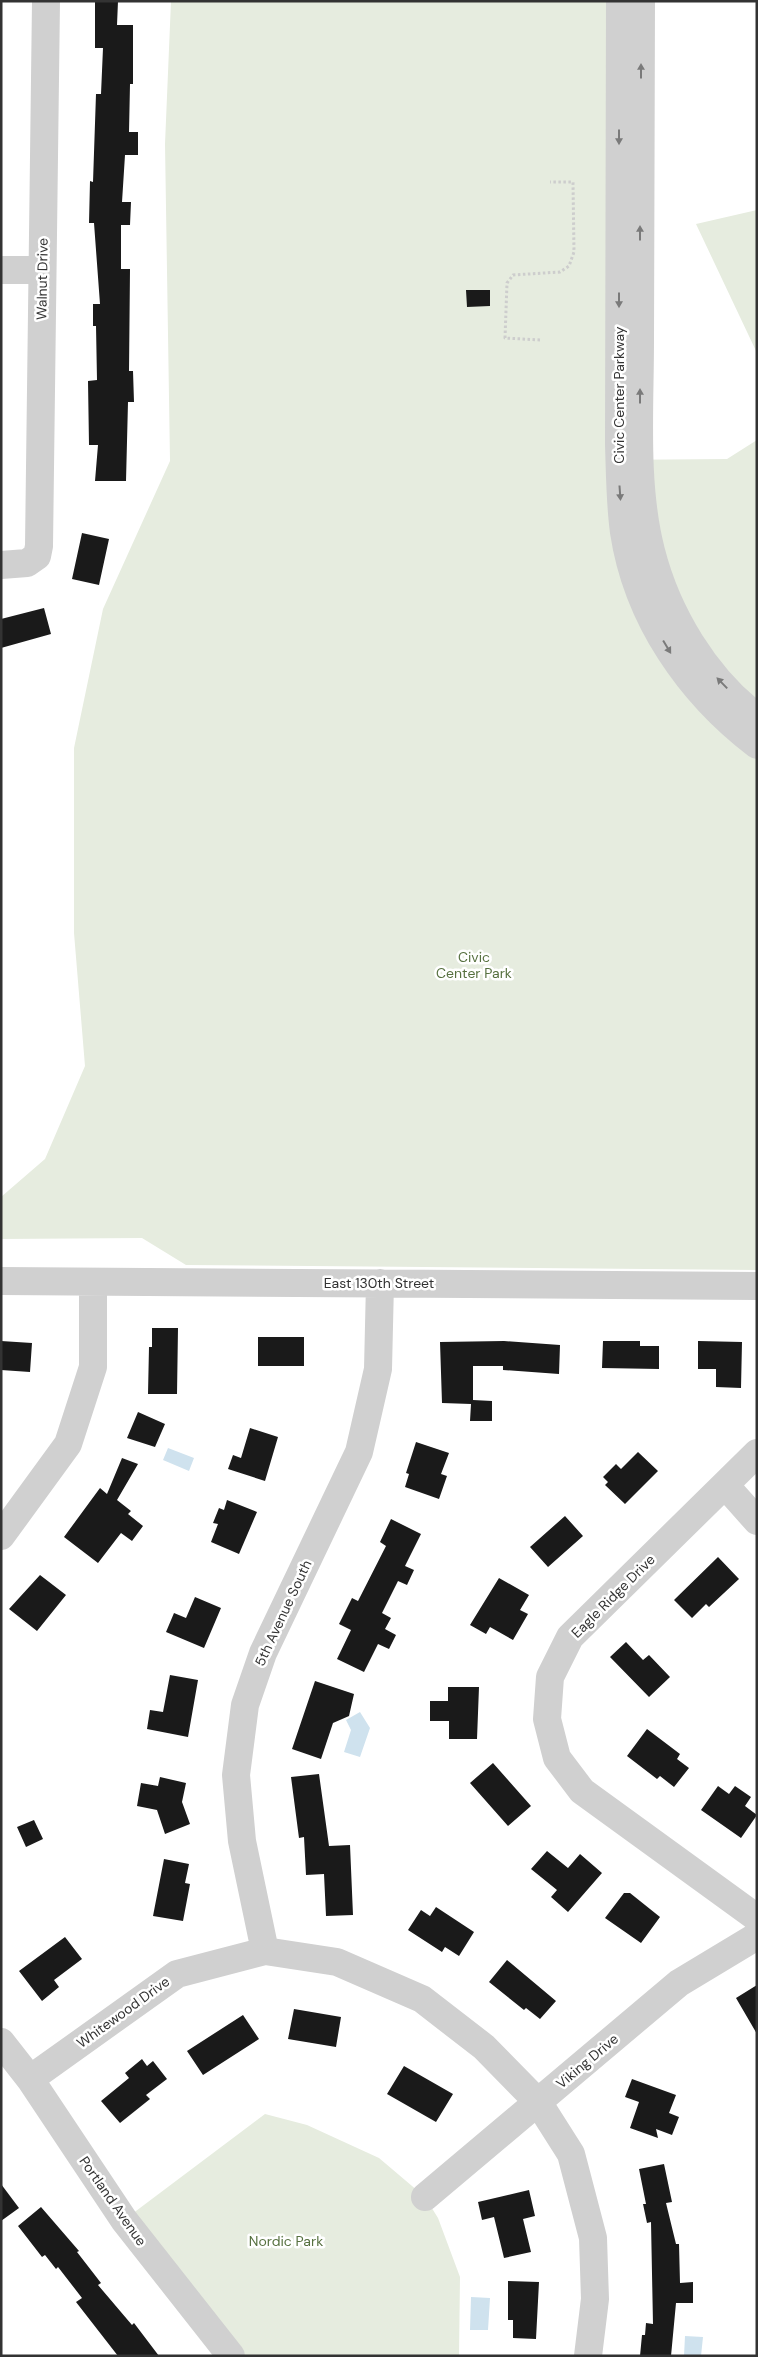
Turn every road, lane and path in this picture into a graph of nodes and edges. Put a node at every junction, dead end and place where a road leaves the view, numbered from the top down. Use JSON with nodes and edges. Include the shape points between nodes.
{"nodes":[{"id":1,"x":46,"y":1,"type":"edge"},
{"id":2,"x":620,"y":1,"type":"edge"},
{"id":3,"x":641,"y":1,"type":"edge"},
{"id":4,"x":550,"y":182,"type":"dead end"},
{"id":5,"x":1,"y":270,"type":"edge"},
{"id":6,"x":42,"y":270,"type":"junction"},
{"id":7,"x":540,"y":340,"type":"dead end"},
{"id":8,"x":1,"y":565,"type":"edge"},
{"id":9,"x":757,"y":717,"type":"edge"},
{"id":10,"x":757,"y":745,"type":"edge"},
{"id":11,"x":1,"y":1281,"type":"edge"},
{"id":12,"x":93,"y":1282,"type":"junction"},
{"id":13,"x":380,"y":1284,"type":"junction"},
{"id":14,"x":757,"y":1286,"type":"edge"},
{"id":15,"x":757,"y":1453,"type":"edge"},
{"id":16,"x":725,"y":1485,"type":"junction"},
{"id":17,"x":757,"y":1521,"type":"edge"},
{"id":18,"x":1,"y":1536,"type":"edge"},
{"id":19,"x":757,"y":1918,"type":"edge"},
{"id":20,"x":757,"y":1936,"type":"edge"},
{"id":21,"x":265,"y":1951,"type":"junction"},
{"id":22,"x":1,"y":2042,"type":"edge"},
{"id":23,"x":30,"y":2079,"type":"junction"},
{"id":24,"x":538,"y":2102,"type":"junction"},
{"id":25,"x":425,"y":2197,"type":"dead end"},
{"id":26,"x":231,"y":2356,"type":"edge"},
{"id":27,"x":588,"y":2356,"type":"edge"}],
"edges":[{"from":1,"to":6,"type":"street","name":"Walnut Drive"},
{"from":2,"to":10,"type":"street","name":"Civic Center Parkway","one_way":true,"via":[[619,444],[625,534],[636,579],[667,647],[697,688],[736,729]]},
{"from":9,"to":3,"type":"street","name":"Civic Center Parkway","one_way":true,"via":[[714,674],[686,636],[666,594],[647,530],[640,444]]},
{"from":4,"to":7,"type":"path","via":[[573,182],[574,252],[569,266],[560,272],[513,275],[507,283],[505,338]]},
{"from":5,"to":6,"type":"street"},
{"from":6,"to":8,"type":"street","name":"Walnut Drive","via":[[39,546],[37,556],[27,563]]},
{"from":11,"to":12,"type":"street","name":"East 130th Street"},
{"from":12,"to":13,"type":"street","name":"East 130th Street"},
{"from":12,"to":18,"type":"street","via":[[94,1367],[68,1444]]},
{"from":13,"to":14,"type":"street","name":"East 130th Street"},
{"from":13,"to":21,"type":"street","name":"5th Avenue South","via":[[378,1369],[359,1452],[263,1653],[245,1705],[236,1775],[242,1841]]},
{"from":15,"to":16,"type":"street","name":"Eagle Ridge Drive"},
{"from":16,"to":17,"type":"street"},
{"from":16,"to":19,"type":"street","name":"Eagle Ridge Drive","via":[[570,1638],[550,1677],[546,1719],[557,1758],[582,1791]]},
{"from":20,"to":24,"type":"street","name":"Viking Drive","via":[[679,1983]]},
{"from":21,"to":23,"type":"street","name":"Whitewood Drive","via":[[177,1974]]},
{"from":21,"to":24,"type":"street","name":"Whitewood Drive","via":[[337,1962],[422,1999],[484,2048]]},
{"from":22,"to":23,"type":"street","name":"Portland Avenue"},
{"from":23,"to":26,"type":"street","name":"Portland Avenue","via":[[124,2220]]},
{"from":24,"to":25,"type":"street","name":"Viking Drive"},
{"from":24,"to":27,"type":"street","name":"Whitewood Drive","via":[[571,2154],[593,2238],[595,2299]]}]}
